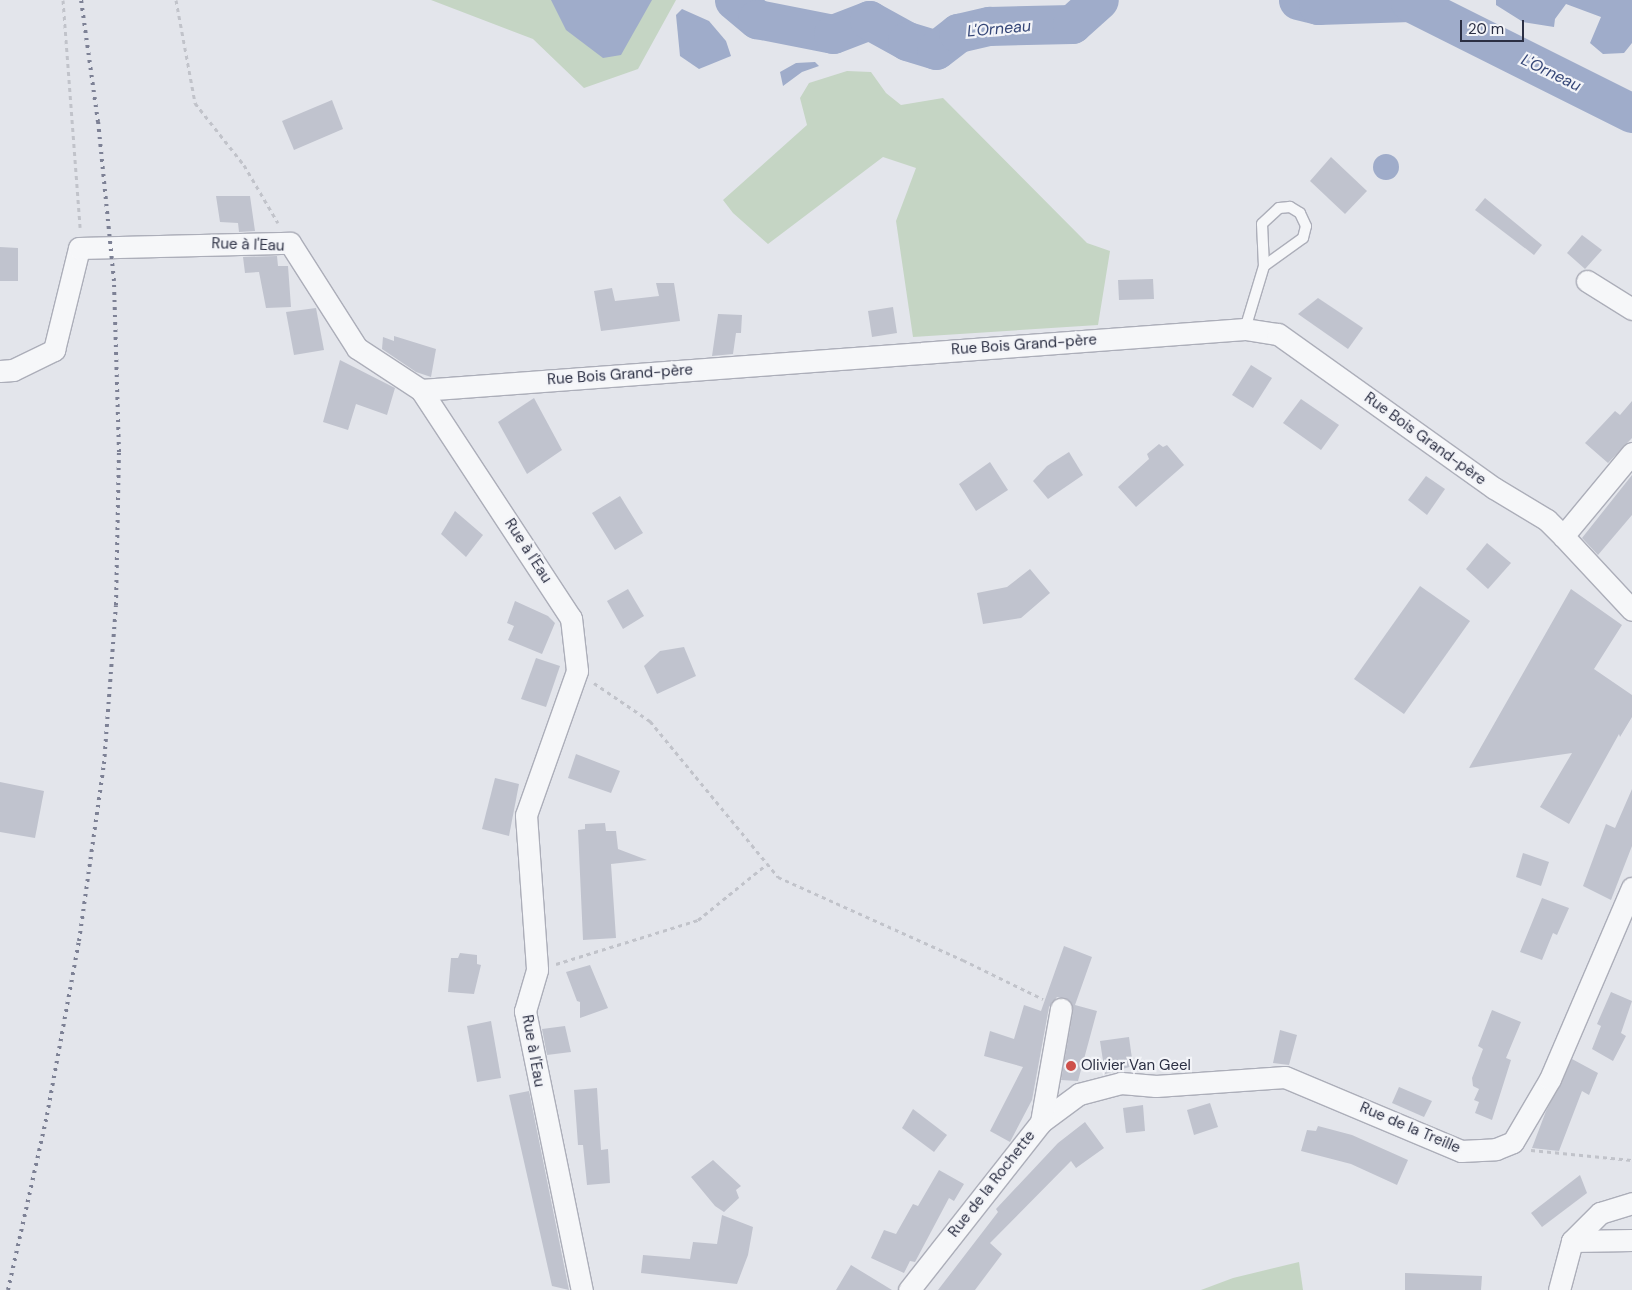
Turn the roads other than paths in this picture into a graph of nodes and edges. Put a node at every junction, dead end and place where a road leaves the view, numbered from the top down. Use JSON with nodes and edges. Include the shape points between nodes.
{"nodes":[{"id":1,"x":1264,"y":266,"type":"junction"},
{"id":2,"x":1587,"y":281,"type":"dead end"},
{"id":3,"x":1632,"y":310,"type":"edge"},
{"id":4,"x":1245,"y":329,"type":"junction"},
{"id":5,"x":0,"y":371,"type":"edge"},
{"id":6,"x":421,"y":390,"type":"junction"},
{"id":7,"x":1632,"y":453,"type":"edge"},
{"id":8,"x":1563,"y":536,"type":"junction"},
{"id":9,"x":1632,"y":610,"type":"edge"},
{"id":10,"x":1632,"y":888,"type":"edge"},
{"id":11,"x":1061,"y":1008,"type":"road end"},
{"id":12,"x":1041,"y":1122,"type":"junction"},
{"id":13,"x":1632,"y":1204,"type":"edge"},
{"id":14,"x":1632,"y":1240,"type":"edge"},
{"id":15,"x":1572,"y":1241,"type":"junction"},
{"id":16,"x":582,"y":1290,"type":"edge"},
{"id":17,"x":909,"y":1290,"type":"edge"},
{"id":18,"x":1559,"y":1290,"type":"edge"}],
"edges":[{"from":1,"to":1,"type":"lane","via":[[1303,238],[1306,226],[1300,213],[1290,207],[1279,208],[1262,224]]},
{"from":1,"to":4,"type":"lane"},
{"from":2,"to":3,"type":"street"},
{"from":4,"to":6,"type":"street","name":"Rue Bois Grand-père"},
{"from":4,"to":8,"type":"street","name":"Rue Bois Grand-père","via":[[1278,334],[1494,488],[1546,520]]},
{"from":5,"to":6,"type":"street","name":"Rue à l'Eau","via":[[13,370],[54,350],[79,248],[290,243],[357,348]]},
{"from":6,"to":16,"type":"street","name":"Rue à l'Eau","via":[[571,618],[577,671],[526,815],[537,970],[524,1011]]},
{"from":7,"to":8,"type":"street"},
{"from":8,"to":9,"type":"street","name":"Rue Bois Grand-père"},
{"from":10,"to":12,"type":"street","name":"Rue de la Treille","via":[[1554,1070],[1513,1142],[1477,1153],[1460,1151],[1285,1077],[1156,1086],[1121,1083],[1079,1094]]},
{"from":11,"to":12,"type":"street","name":"Rue de la Rochette"},
{"from":12,"to":17,"type":"street","name":"Rue de la Rochette"},
{"from":13,"to":15,"type":"street","via":[[1600,1213]]},
{"from":14,"to":15,"type":"street"},
{"from":15,"to":18,"type":"street"}]}
